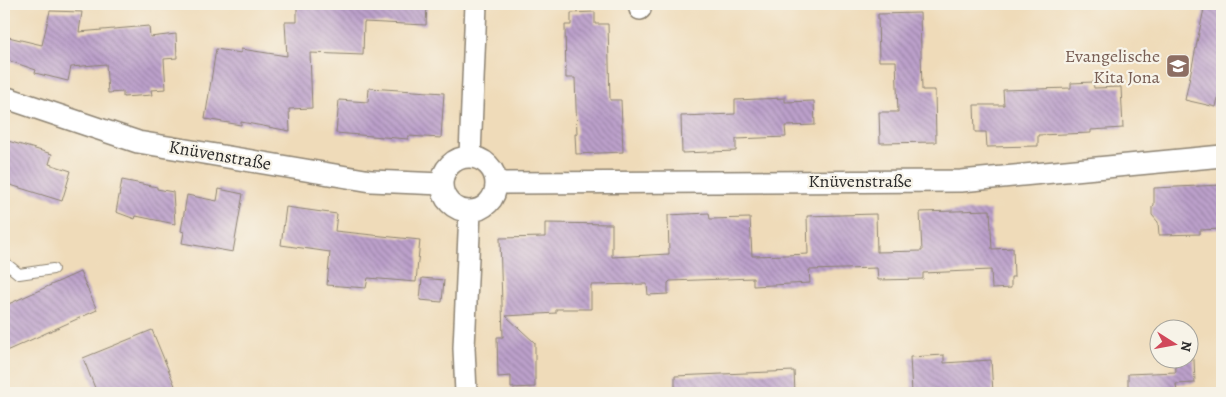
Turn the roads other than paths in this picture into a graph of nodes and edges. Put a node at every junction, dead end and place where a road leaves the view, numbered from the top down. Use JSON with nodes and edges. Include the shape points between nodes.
{"nodes":[{"id":1,"x":476,"y":4,"type":"edge"},
{"id":2,"x":4,"y":97,"type":"edge"},
{"id":3,"x":470,"y":156,"type":"junction"},
{"id":4,"x":1222,"y":156,"type":"edge"},
{"id":5,"x":496,"y":183,"type":"junction"},
{"id":6,"x":442,"y":184,"type":"junction"},
{"id":7,"x":470,"y":211,"type":"junction"},
{"id":8,"x":4,"y":262,"type":"edge"},
{"id":9,"x":54,"y":269,"type":"dead end"},
{"id":10,"x":466,"y":393,"type":"edge"}],
"edges":[{"from":1,"to":3,"type":"street"},
{"from":2,"to":6,"type":"street","name":"Knüvenstraße","via":[[138,142],[371,181]]},
{"from":3,"to":5,"type":"street","via":[[489,163],[495,172]]},
{"from":3,"to":6,"type":"street","via":[[450,164]]},
{"from":4,"to":5,"type":"street","name":"Knüvenstraße","via":[[961,181]]},
{"from":5,"to":7,"type":"street","via":[[494,196],[488,205]]},
{"from":6,"to":7,"type":"street","via":[[448,202],[457,209]]},
{"from":7,"to":10,"type":"street","via":[[464,348]]},
{"from":8,"to":9,"type":"lane","via":[[19,274]]}]}
